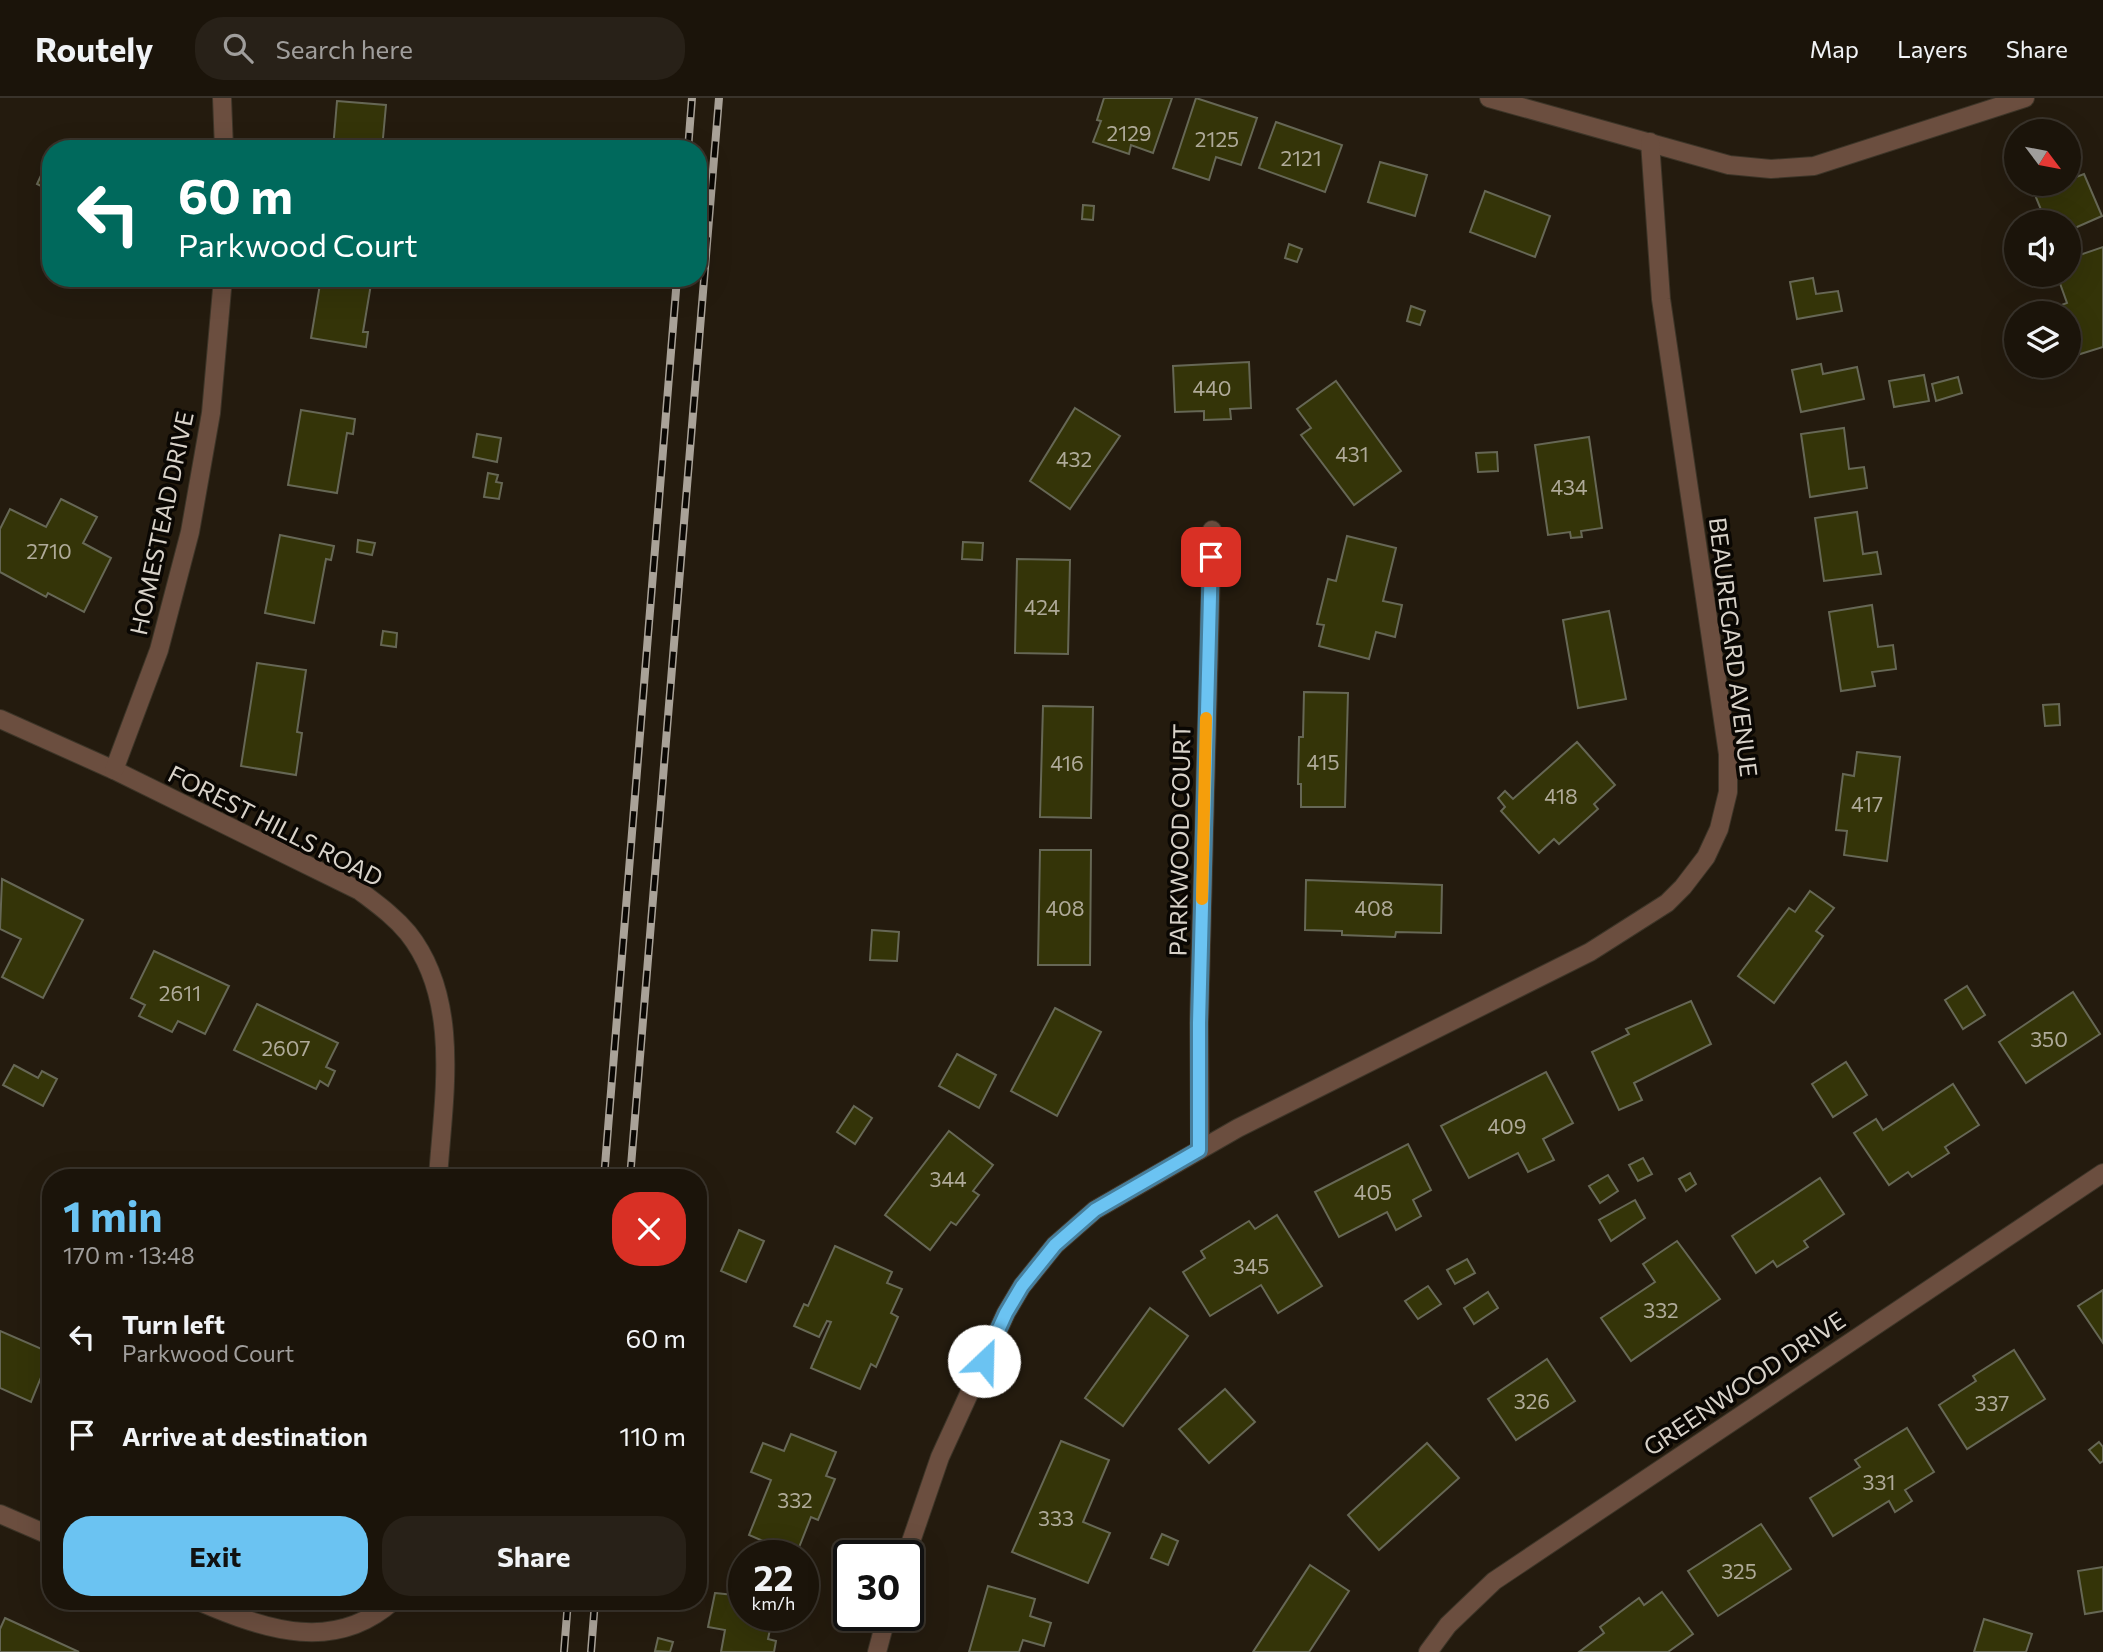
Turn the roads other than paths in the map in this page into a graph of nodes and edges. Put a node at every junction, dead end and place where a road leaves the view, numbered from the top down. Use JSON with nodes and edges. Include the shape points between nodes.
{"nodes":[{"id":1,"x":222,"y":98,"type":"edge"},
{"id":2,"x":1489,"y":98,"type":"edge"},
{"id":3,"x":2025,"y":98,"type":"edge"},
{"id":4,"x":224,"y":140,"type":"edge"},
{"id":5,"x":1650,"y":142,"type":"junction"},
{"id":6,"x":222,"y":287,"type":"edge"},
{"id":7,"x":1212,"y":530,"type":"dead end"},
{"id":8,"x":0,"y":719,"type":"edge"},
{"id":9,"x":114,"y":770,"type":"junction"},
{"id":10,"x":1199,"y":1150,"type":"junction"},
{"id":11,"x":438,"y":1169,"type":"edge"},
{"id":12,"x":2103,"y":1173,"type":"edge"},
{"id":13,"x":0,"y":1514,"type":"edge"},
{"id":14,"x":42,"y":1532,"type":"edge"},
{"id":15,"x":911,"y":1540,"type":"edge"},
{"id":16,"x":218,"y":1610,"type":"edge"},
{"id":17,"x":387,"y":1610,"type":"edge"},
{"id":18,"x":883,"y":1631,"type":"edge"},
{"id":19,"x":877,"y":1652,"type":"edge"},
{"id":20,"x":1428,"y":1652,"type":"edge"}],
"edges":[{"from":1,"to":4,"type":"street"},
{"from":2,"to":5,"type":"street"},
{"from":3,"to":5,"type":"street","via":[[1815,166],[1771,169],[1729,165]]},
{"from":5,"to":10,"type":"street","name":"BEAUREGARD AVENUE","via":[[1661,299],[1728,754],[1728,792],[1719,829],[1706,857],[1667,903],[1590,952]]},
{"from":6,"to":9,"type":"street","name":"HOMESTEAD DRIVE","via":[[211,413],[190,533],[159,650]]},
{"from":7,"to":10,"type":"street","name":"PARKWOOD COURT"},
{"from":8,"to":9,"type":"street","name":"FOREST HILLS ROAD"},
{"from":9,"to":11,"type":"street","name":"FOREST HILLS ROAD","via":[[359,891],[410,934],[438,997],[445,1048]]},
{"from":10,"to":15,"type":"street","name":"BEAUREGARD AVENUE","via":[[1095,1210],[1055,1245],[1022,1286],[940,1457]]},
{"from":12,"to":20,"type":"street","name":"GREENWOOD DRIVE","via":[[1493,1581]]},
{"from":13,"to":14,"type":"street"},
{"from":16,"to":17,"type":"street","via":[[290,1642],[317,1647],[344,1642],[369,1630]]},
{"from":18,"to":19,"type":"street"}]}
